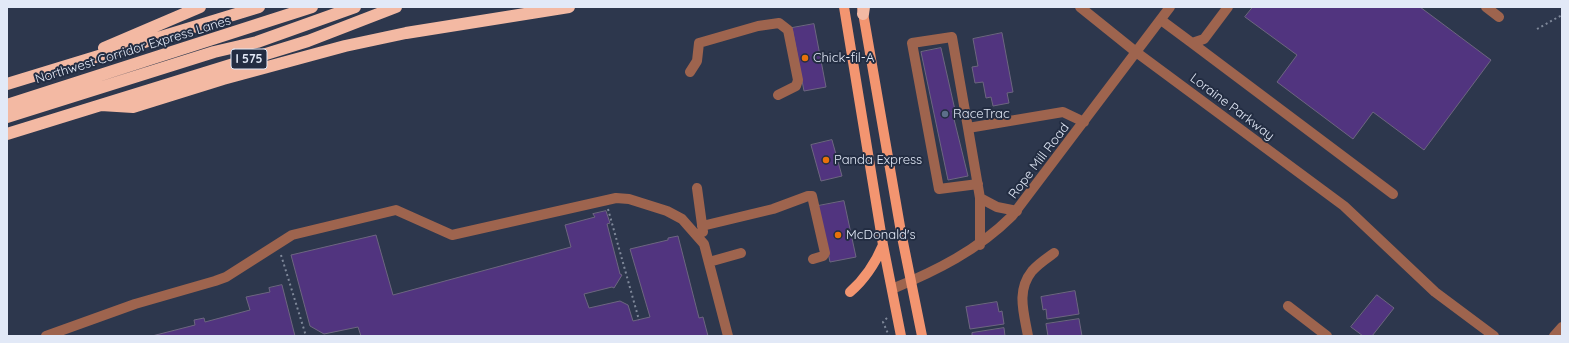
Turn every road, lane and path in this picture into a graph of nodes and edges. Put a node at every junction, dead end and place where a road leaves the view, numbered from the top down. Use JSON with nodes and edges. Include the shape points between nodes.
{"nodes":[{"id":1,"x":200,"y":7,"type":"edge"},
{"id":2,"x":259,"y":7,"type":"edge"},
{"id":3,"x":312,"y":7,"type":"edge"},
{"id":4,"x":355,"y":7,"type":"edge"},
{"id":5,"x":396,"y":7,"type":"edge"},
{"id":6,"x":570,"y":7,"type":"edge"},
{"id":7,"x":844,"y":7,"type":"edge"},
{"id":8,"x":1080,"y":7,"type":"edge"},
{"id":9,"x":1170,"y":7,"type":"edge"},
{"id":10,"x":1228,"y":7,"type":"edge"},
{"id":11,"x":1486,"y":7,"type":"edge"},
{"id":12,"x":863,"y":9,"type":"edge"},
{"id":13,"x":1562,"y":14,"type":"edge"},
{"id":14,"x":1499,"y":17,"type":"dead end"},
{"id":15,"x":1161,"y":20,"type":"junction"},
{"id":16,"x":1537,"y":29,"type":"dead end"},
{"id":17,"x":1192,"y":43,"type":"junction"},
{"id":18,"x":1136,"y":52,"type":"junction"},
{"id":19,"x":690,"y":72,"type":"dead end"},
{"id":20,"x":47,"y":73,"type":"junction"},
{"id":21,"x":7,"y":84,"type":"edge"},
{"id":22,"x":778,"y":95,"type":"dead end"},
{"id":23,"x":7,"y":105,"type":"edge"},
{"id":24,"x":101,"y":105,"type":"junction"},
{"id":25,"x":7,"y":117,"type":"edge"},
{"id":26,"x":1084,"y":122,"type":"junction"},
{"id":27,"x":968,"y":128,"type":"junction"},
{"id":28,"x":7,"y":134,"type":"edge"},
{"id":29,"x":978,"y":184,"type":"junction"},
{"id":30,"x":697,"y":188,"type":"dead end"},
{"id":31,"x":1393,"y":194,"type":"dead end"},
{"id":32,"x":980,"y":198,"type":"junction"},
{"id":33,"x":605,"y":200,"type":"junction"},
{"id":34,"x":1017,"y":211,"type":"junction"},
{"id":35,"x":702,"y":226,"type":"junction"},
{"id":36,"x":278,"y":243,"type":"junction"},
{"id":37,"x":704,"y":244,"type":"junction"},
{"id":38,"x":883,"y":245,"type":"junction"},
{"id":39,"x":980,"y":245,"type":"junction"},
{"id":40,"x":741,"y":253,"type":"dead end"},
{"id":41,"x":1054,"y":253,"type":"dead end"},
{"id":42,"x":812,"y":259,"type":"dead end"},
{"id":43,"x":709,"y":262,"type":"junction"},
{"id":44,"x":911,"y":281,"type":"junction"},
{"id":45,"x":892,"y":289,"type":"junction"},
{"id":46,"x":850,"y":292,"type":"dead end"},
{"id":47,"x":1288,"y":306,"type":"dead end"},
{"id":48,"x":639,"y":320,"type":"dead end"},
{"id":49,"x":1562,"y":327,"type":"edge"},
{"id":50,"x":46,"y":336,"type":"edge"},
{"id":51,"x":306,"y":336,"type":"edge"},
{"id":52,"x":728,"y":336,"type":"edge"},
{"id":53,"x":901,"y":336,"type":"edge"},
{"id":54,"x":922,"y":336,"type":"edge"},
{"id":55,"x":1028,"y":336,"type":"edge"},
{"id":56,"x":1327,"y":336,"type":"edge"},
{"id":57,"x":1494,"y":336,"type":"edge"},
{"id":58,"x":1554,"y":336,"type":"edge"}],
"edges":[{"from":1,"to":20,"type":"highway"},
{"from":2,"to":20,"type":"highway"},
{"from":3,"to":23,"type":"highway","name":"Northwest Corridor Express Lanes"},
{"from":4,"to":25,"type":"highway","via":[[257,42],[214,52]]},
{"from":5,"to":24,"type":"highway","number":"I 575","via":[[308,41]]},
{"from":6,"to":24,"type":"highway","via":[[406,33],[345,46],[223,79],[133,107]]},
{"from":7,"to":38,"type":"main road"},
{"from":8,"to":18,"type":"street","name":"Loraine Parkway"},
{"from":9,"to":15,"type":"street","name":"Rope Mill Road"},
{"from":10,"to":17,"type":"street","via":[[1204,39]]},
{"from":11,"to":14,"type":"street"},
{"from":12,"to":44,"type":"main road"},
{"from":13,"to":16,"type":"path"},
{"from":15,"to":17,"type":"street"},
{"from":15,"to":18,"type":"street","name":"Rope Mill Road"},
{"from":17,"to":31,"type":"street"},
{"from":18,"to":26,"type":"street","name":"Rope Mill Road"},
{"from":18,"to":57,"type":"street","name":"Loraine Parkway","via":[[1344,206],[1435,292]]},
{"from":19,"to":22,"type":"street","via":[[697,61],[699,43],[758,26],[779,23],[788,30],[798,80],[796,86]]},
{"from":20,"to":21,"type":"highway"},
{"from":24,"to":28,"type":"highway","number":"I 575"},
{"from":26,"to":27,"type":"street","via":[[1063,112]]},
{"from":26,"to":34,"type":"street","name":"Rope Mill Road"},
{"from":27,"to":29,"type":"street"},
{"from":27,"to":29,"type":"street","via":[[952,37],[912,43],[939,189]]},
{"from":29,"to":32,"type":"street"},
{"from":30,"to":35,"type":"street"},
{"from":32,"to":34,"type":"street","via":[[997,207]]},
{"from":32,"to":39,"type":"street"},
{"from":33,"to":36,"type":"street","via":[[452,235],[396,210],[292,235]]},
{"from":33,"to":37,"type":"street","via":[[629,199],[667,211],[682,219]]},
{"from":33,"to":48,"type":"path"},
{"from":34,"to":39,"type":"street","name":"Rope Mill Road"},
{"from":35,"to":37,"type":"street"},
{"from":35,"to":42,"type":"street","via":[[773,209],[812,196],[825,253]]},
{"from":36,"to":50,"type":"street","via":[[226,277],[135,304]]},
{"from":36,"to":51,"type":"path"},
{"from":37,"to":43,"type":"street"},
{"from":38,"to":45,"type":"main road"},
{"from":38,"to":46,"type":"main road","via":[[863,281]]},
{"from":39,"to":44,"type":"street","name":"Rope Mill Road"},
{"from":40,"to":43,"type":"street"},
{"from":41,"to":55,"type":"street","via":[[1032,270],[1023,288],[1022,301]]},
{"from":43,"to":52,"type":"street"},
{"from":44,"to":45,"type":"street","name":"Rope Mill Road"},
{"from":44,"to":54,"type":"main road"},
{"from":45,"to":53,"type":"main road"},
{"from":47,"to":56,"type":"street"},
{"from":49,"to":58,"type":"street"}]}
